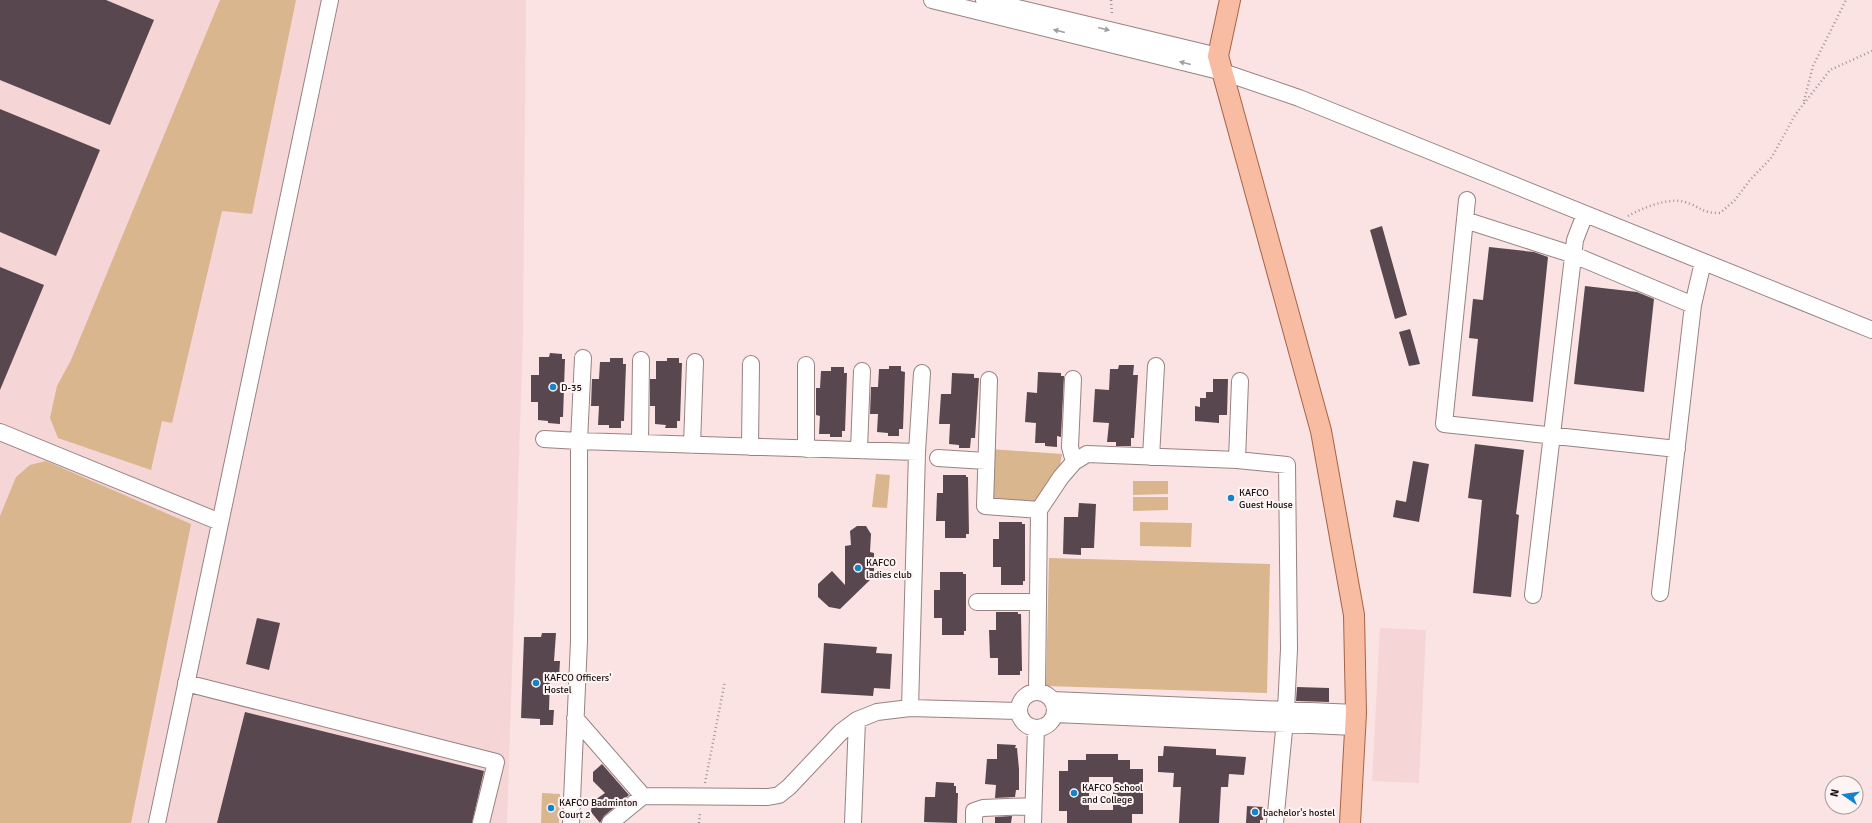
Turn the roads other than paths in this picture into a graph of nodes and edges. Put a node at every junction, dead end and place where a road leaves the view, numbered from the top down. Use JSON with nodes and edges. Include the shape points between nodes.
{"nodes":[{"id":1,"x":330,"y":0,"type":"edge"},
{"id":2,"x":932,"y":0,"type":"edge"},
{"id":3,"x":984,"y":0,"type":"edge"},
{"id":4,"x":1230,"y":0,"type":"edge"},
{"id":5,"x":1221,"y":64,"type":"junction"},
{"id":6,"x":1467,"y":200,"type":"dead end"},
{"id":7,"x":1585,"y":214,"type":"junction"},
{"id":8,"x":1465,"y":220,"type":"junction"},
{"id":9,"x":1574,"y":255,"type":"junction"},
{"id":10,"x":1703,"y":262,"type":"junction"},
{"id":11,"x":1694,"y":304,"type":"junction"},
{"id":12,"x":1872,"y":330,"type":"edge"},
{"id":13,"x":583,"y":358,"type":"dead end"},
{"id":14,"x":641,"y":360,"type":"dead end"},
{"id":15,"x":694,"y":362,"type":"dead end"},
{"id":16,"x":751,"y":364,"type":"dead end"},
{"id":17,"x":806,"y":365,"type":"dead end"},
{"id":18,"x":1156,"y":366,"type":"dead end"},
{"id":19,"x":862,"y":371,"type":"dead end"},
{"id":20,"x":922,"y":373,"type":"dead end"},
{"id":21,"x":1073,"y":379,"type":"dead end"},
{"id":22,"x":989,"y":380,"type":"dead end"},
{"id":23,"x":1240,"y":381,"type":"dead end"},
{"id":24,"x":0,"y":432,"type":"edge"},
{"id":25,"x":1552,"y":435,"type":"junction"},
{"id":26,"x":544,"y":439,"type":"dead end"},
{"id":27,"x":579,"y":441,"type":"junction"},
{"id":28,"x":640,"y":443,"type":"junction"},
{"id":29,"x":692,"y":445,"type":"junction"},
{"id":30,"x":750,"y":447,"type":"junction"},
{"id":31,"x":806,"y":449,"type":"junction"},
{"id":32,"x":1677,"y":449,"type":"junction"},
{"id":33,"x":859,"y":450,"type":"junction"},
{"id":34,"x":917,"y":452,"type":"junction"},
{"id":35,"x":1151,"y":456,"type":"junction"},
{"id":36,"x":938,"y":458,"type":"dead end"},
{"id":37,"x":1237,"y":460,"type":"junction"},
{"id":38,"x":986,"y":461,"type":"junction"},
{"id":39,"x":1074,"y":462,"type":"junction"},
{"id":40,"x":1039,"y":510,"type":"junction"},
{"id":41,"x":220,"y":522,"type":"junction"},
{"id":42,"x":1660,"y":593,"type":"dead end"},
{"id":43,"x":1534,"y":595,"type":"dead end"},
{"id":44,"x":977,"y":602,"type":"dead end"},
{"id":45,"x":1038,"y":602,"type":"junction"},
{"id":46,"x":186,"y":683,"type":"junction"},
{"id":47,"x":1037,"y":691,"type":"junction"},
{"id":48,"x":1054,"y":707,"type":"junction"},
{"id":49,"x":910,"y":708,"type":"junction"},
{"id":50,"x":1019,"y":711,"type":"junction"},
{"id":51,"x":1285,"y":717,"type":"junction"},
{"id":52,"x":575,"y":718,"type":"junction"},
{"id":53,"x":856,"y":720,"type":"junction"},
{"id":54,"x":1355,"y":720,"type":"junction"},
{"id":55,"x":1036,"y":728,"type":"junction"},
{"id":56,"x":642,"y":796,"type":"junction"},
{"id":57,"x":1033,"y":806,"type":"junction"},
{"id":58,"x":157,"y":823,"type":"edge"},
{"id":59,"x":481,"y":823,"type":"edge"},
{"id":60,"x":571,"y":823,"type":"edge"},
{"id":61,"x":610,"y":823,"type":"edge"},
{"id":62,"x":854,"y":823,"type":"edge"},
{"id":63,"x":974,"y":823,"type":"edge"},
{"id":64,"x":1033,"y":823,"type":"edge"},
{"id":65,"x":1275,"y":823,"type":"edge"},
{"id":66,"x":1350,"y":823,"type":"edge"}],
"edges":[{"from":1,"to":41,"type":"street"},
{"from":5,"to":2,"type":"street","one_way":true},
{"from":3,"to":5,"type":"street","one_way":true},
{"from":4,"to":5,"type":"main road"},
{"from":5,"to":7,"type":"street"},
{"from":5,"to":54,"type":"main road","via":[[1321,431],[1354,615]]},
{"from":6,"to":8,"type":"street"},
{"from":7,"to":9,"type":"street","via":[[1575,240]]},
{"from":7,"to":10,"type":"street"},
{"from":8,"to":9,"type":"street"},
{"from":8,"to":25,"type":"street","via":[[1444,424]]},
{"from":9,"to":11,"type":"street"},
{"from":9,"to":25,"type":"street"},
{"from":10,"to":11,"type":"street"},
{"from":10,"to":12,"type":"street"},
{"from":11,"to":32,"type":"street"},
{"from":13,"to":27,"type":"street"},
{"from":14,"to":28,"type":"street"},
{"from":15,"to":29,"type":"street"},
{"from":16,"to":30,"type":"street"},
{"from":17,"to":31,"type":"street"},
{"from":18,"to":35,"type":"street"},
{"from":19,"to":33,"type":"street"},
{"from":20,"to":34,"type":"street"},
{"from":21,"to":39,"type":"street","via":[[1070,447]]},
{"from":22,"to":38,"type":"street"},
{"from":23,"to":37,"type":"street"},
{"from":24,"to":41,"type":"street"},
{"from":25,"to":32,"type":"street"},
{"from":25,"to":43,"type":"street"},
{"from":26,"to":27,"type":"street"},
{"from":27,"to":28,"type":"street"},
{"from":27,"to":52,"type":"street","via":[[579,640]]},
{"from":28,"to":29,"type":"street"},
{"from":29,"to":30,"type":"street"},
{"from":30,"to":31,"type":"street"},
{"from":31,"to":33,"type":"street"},
{"from":32,"to":42,"type":"street"},
{"from":33,"to":34,"type":"street"},
{"from":34,"to":49,"type":"street"},
{"from":35,"to":37,"type":"street"},
{"from":35,"to":39,"type":"street","via":[[1086,454]]},
{"from":36,"to":38,"type":"street"},
{"from":37,"to":51,"type":"street","via":[[1287,465],[1289,649]]},
{"from":38,"to":40,"type":"street","via":[[985,506]]},
{"from":39,"to":40,"type":"street"},
{"from":40,"to":45,"type":"street"},
{"from":41,"to":46,"type":"street"},
{"from":44,"to":45,"type":"street"},
{"from":45,"to":47,"type":"street"},
{"from":46,"to":58,"type":"street"},
{"from":46,"to":59,"type":"street","via":[[496,762]]},
{"from":47,"to":48,"type":"street","via":[[1049,695]]},
{"from":47,"to":50,"type":"street","via":[[1022,699]]},
{"from":48,"to":51,"type":"street"},
{"from":48,"to":55,"type":"street","via":[[1048,724]]},
{"from":49,"to":50,"type":"street"},
{"from":49,"to":53,"type":"street","via":[[877,712]]},
{"from":50,"to":55,"type":"street","via":[[1024,723]]},
{"from":51,"to":54,"type":"street"},
{"from":51,"to":65,"type":"street"},
{"from":52,"to":56,"type":"street"},
{"from":52,"to":60,"type":"street"},
{"from":53,"to":56,"type":"street","via":[[840,732],[779,795]]},
{"from":53,"to":62,"type":"street"},
{"from":54,"to":66,"type":"main road"},
{"from":55,"to":57,"type":"street"},
{"from":56,"to":61,"type":"street"},
{"from":57,"to":63,"type":"street","via":[[983,808],[974,811]]},
{"from":57,"to":64,"type":"street"}]}
